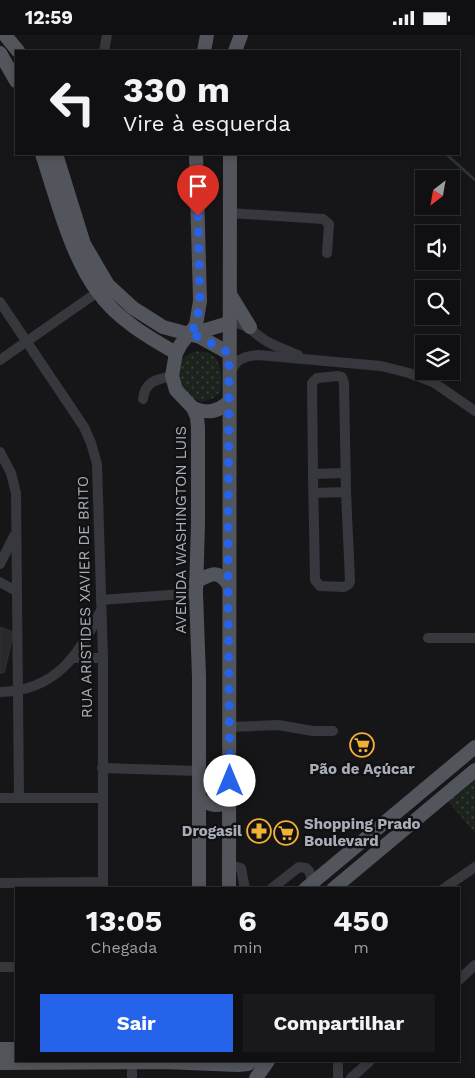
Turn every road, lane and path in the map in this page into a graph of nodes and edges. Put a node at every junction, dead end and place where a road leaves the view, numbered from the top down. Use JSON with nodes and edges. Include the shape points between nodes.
{"nodes":[{"id":1,"x":5,"y":35,"type":"edge"},
{"id":2,"x":108,"y":35,"type":"edge"},
{"id":3,"x":207,"y":35,"type":"edge"},
{"id":4,"x":240,"y":35,"type":"edge"},
{"id":5,"x":17,"y":50,"type":"edge"},
{"id":6,"x":104,"y":50,"type":"edge"},
{"id":7,"x":204,"y":50,"type":"edge"},
{"id":8,"x":235,"y":50,"type":"edge"},
{"id":9,"x":0,"y":53,"type":"edge"},
{"id":10,"x":15,"y":79,"type":"edge"},
{"id":11,"x":42,"y":155,"type":"edge"},
{"id":12,"x":56,"y":155,"type":"edge"},
{"id":13,"x":196,"y":155,"type":"edge"},
{"id":14,"x":230,"y":155,"type":"edge"},
{"id":15,"x":230,"y":213,"type":"junction"},
{"id":16,"x":327,"y":253,"type":"dead end"},
{"id":17,"x":103,"y":289,"type":"junction"},
{"id":18,"x":229,"y":293,"type":"junction"},
{"id":19,"x":0,"y":302,"type":"edge"},
{"id":20,"x":229,"y":323,"type":"junction"},
{"id":21,"x":250,"y":327,"type":"junction"},
{"id":22,"x":189,"y":335,"type":"junction"},
{"id":23,"x":26,"y":341,"type":"junction"},
{"id":24,"x":176,"y":353,"type":"junction"},
{"id":25,"x":229,"y":353,"type":"junction"},
{"id":26,"x":0,"y":360,"type":"edge"},
{"id":27,"x":310,"y":360,"type":"junction"},
{"id":28,"x":172,"y":376,"type":"junction"},
{"id":29,"x":229,"y":377,"type":"junction"},
{"id":30,"x":143,"y":399,"type":"dead end"},
{"id":31,"x":229,"y":402,"type":"junction"},
{"id":32,"x":193,"y":408,"type":"junction"},
{"id":33,"x":475,"y":411,"type":"edge"},
{"id":34,"x":0,"y":452,"type":"edge"},
{"id":35,"x":346,"y":473,"type":"junction"},
{"id":36,"x":313,"y":474,"type":"junction"},
{"id":37,"x":346,"y":492,"type":"junction"},
{"id":38,"x":314,"y":493,"type":"junction"},
{"id":39,"x":16,"y":533,"type":"junction"},
{"id":40,"x":0,"y":564,"type":"edge"},
{"id":41,"x":0,"y":582,"type":"edge"},
{"id":42,"x":228,"y":584,"type":"junction"},
{"id":43,"x":196,"y":587,"type":"junction"},
{"id":44,"x":16,"y":591,"type":"junction"},
{"id":45,"x":101,"y":604,"type":"junction"},
{"id":46,"x":428,"y":638,"type":"dead end"},
{"id":47,"x":475,"y":638,"type":"edge"},
{"id":48,"x":73,"y":658,"type":"junction"},
{"id":49,"x":103,"y":658,"type":"junction"},
{"id":50,"x":0,"y":692,"type":"edge"},
{"id":51,"x":18,"y":692,"type":"junction"},
{"id":52,"x":230,"y":727,"type":"junction"},
{"id":53,"x":333,"y":731,"type":"dead end"},
{"id":54,"x":475,"y":747,"type":"edge"},
{"id":55,"x":102,"y":768,"type":"junction"},
{"id":56,"x":475,"y":770,"type":"edge"},
{"id":57,"x":198,"y":771,"type":"junction"},
{"id":58,"x":0,"y":798,"type":"edge"},
{"id":59,"x":19,"y":798,"type":"junction"},
{"id":60,"x":102,"y":798,"type":"junction"},
{"id":61,"x":199,"y":799,"type":"junction"},
{"id":62,"x":230,"y":799,"type":"junction"},
{"id":63,"x":230,"y":865,"type":"junction"},
{"id":64,"x":475,"y":867,"type":"edge"},
{"id":65,"x":199,"y":871,"type":"junction"},
{"id":66,"x":0,"y":883,"type":"edge"},
{"id":67,"x":309,"y":885,"type":"edge"},
{"id":68,"x":103,"y":886,"type":"edge"},
{"id":69,"x":199,"y":887,"type":"edge"},
{"id":70,"x":207,"y":887,"type":"edge"},
{"id":71,"x":230,"y":887,"type":"edge"},
{"id":72,"x":244,"y":887,"type":"edge"},
{"id":73,"x":274,"y":887,"type":"edge"},
{"id":74,"x":335,"y":887,"type":"edge"},
{"id":75,"x":446,"y":887,"type":"edge"},
{"id":76,"x":475,"y":965,"type":"edge"},
{"id":77,"x":0,"y":967,"type":"edge"},
{"id":78,"x":15,"y":967,"type":"edge"},
{"id":79,"x":460,"y":978,"type":"edge"},
{"id":80,"x":0,"y":1049,"type":"edge"},
{"id":81,"x":15,"y":1049,"type":"edge"},
{"id":82,"x":132,"y":1062,"type":"edge"},
{"id":83,"x":173,"y":1062,"type":"edge"},
{"id":84,"x":251,"y":1062,"type":"edge"},
{"id":85,"x":267,"y":1062,"type":"edge"},
{"id":86,"x":338,"y":1062,"type":"edge"},
{"id":87,"x":369,"y":1062,"type":"edge"},
{"id":88,"x":0,"y":1063,"type":"edge"},
{"id":89,"x":218,"y":1068,"type":"edge"},
{"id":90,"x":238,"y":1068,"type":"edge"},
{"id":91,"x":132,"y":1078,"type":"edge"},
{"id":92,"x":256,"y":1078,"type":"edge"},
{"id":93,"x":338,"y":1078,"type":"edge"},
{"id":94,"x":351,"y":1078,"type":"edge"}],
"edges":[{"from":1,"to":5,"type":"main road"},
{"from":2,"to":6,"type":"street"},
{"from":3,"to":7,"type":"main road"},
{"from":4,"to":8,"type":"main road"},
{"from":9,"to":10,"type":"main road"},
{"from":11,"to":17,"type":"main road","via":[[78,257]]},
{"from":12,"to":17,"type":"main road","via":[[84,244]]},
{"from":13,"to":22,"type":"main road","via":[[200,301],[196,325]]},
{"from":14,"to":15,"type":"main road"},
{"from":15,"to":16,"type":"street","via":[[323,219],[329,223]]},
{"from":15,"to":18,"type":"main road"},
{"from":17,"to":22,"type":"main road","via":[[163,327]]},
{"from":17,"to":23,"type":"street"},
{"from":17,"to":24,"type":"main road","via":[[114,311]]},
{"from":18,"to":20,"type":"main road"},
{"from":18,"to":21,"type":"main road"},
{"from":19,"to":23,"type":"street","name":"RUA ARISTIDES XAVIER DE BRITO"},
{"from":20,"to":21,"type":"street"},
{"from":20,"to":22,"type":"main road"},
{"from":20,"to":25,"type":"main road"},
{"from":21,"to":27,"type":"street","via":[[265,341]]},
{"from":22,"to":24,"type":"main road"},
{"from":22,"to":25,"type":"main road","via":[[200,337]]},
{"from":23,"to":26,"type":"street"},
{"from":23,"to":45,"type":"street","name":"RUA ARISTIDES XAVIER DE BRITO","via":[[84,427],[97,464]]},
{"from":24,"to":28,"type":"main road"},
{"from":25,"to":29,"type":"main road"},
{"from":27,"to":29,"type":"street","via":[[246,356],[235,364]]},
{"from":27,"to":33,"type":"street","via":[[381,366],[410,373],[433,382]]},
{"from":28,"to":30,"type":"street","via":[[150,383]]},
{"from":28,"to":32,"type":"main road","name":"AVENIDA WASHINGTON LUIS","via":[[176,390]]},
{"from":29,"to":31,"type":"main road"},
{"from":31,"to":32,"type":"main road","via":[[214,411],[202,412]]},
{"from":31,"to":42,"type":"main road"},
{"from":32,"to":43,"type":"main road","name":"AVENIDA WASHINGTON LUIS","via":[[198,427]]},
{"from":34,"to":39,"type":"street","via":[[11,473],[16,493]]},
{"from":35,"to":36,"type":"street"},
{"from":35,"to":36,"type":"street","via":[[344,383],[338,376],[317,378],[312,383]]},
{"from":35,"to":37,"type":"street"},
{"from":36,"to":38,"type":"street"},
{"from":37,"to":38,"type":"street"},
{"from":37,"to":38,"type":"street","via":[[350,581],[344,587],[320,586],[315,580]]},
{"from":39,"to":40,"type":"street"},
{"from":39,"to":44,"type":"street"},
{"from":41,"to":44,"type":"street"},
{"from":42,"to":43,"type":"main road","via":[[217,574],[206,576]]},
{"from":42,"to":52,"type":"main road"},
{"from":43,"to":45,"type":"street"},
{"from":43,"to":57,"type":"main road","name":"AVENIDA WASHINGTON LUIS"},
{"from":44,"to":51,"type":"street"},
{"from":45,"to":48,"type":"street"},
{"from":45,"to":49,"type":"street","name":"RUA ARISTIDES XAVIER DE BRITO"},
{"from":46,"to":47,"type":"street"},
{"from":48,"to":49,"type":"street"},
{"from":48,"to":51,"type":"street","via":[[40,684]]},
{"from":49,"to":55,"type":"street","name":"RUA ARISTIDES XAVIER DE BRITO"},
{"from":50,"to":51,"type":"street"},
{"from":51,"to":59,"type":"street"},
{"from":52,"to":53,"type":"street","via":[[278,725]]},
{"from":52,"to":62,"type":"main road"},
{"from":54,"to":67,"type":"main road"},
{"from":55,"to":57,"type":"street"},
{"from":55,"to":60,"type":"street","name":"RUA ARISTIDES XAVIER DE BRITO"},
{"from":56,"to":74,"type":"main road"},
{"from":57,"to":61,"type":"main road","name":"AVENIDA WASHINGTON LUIS"},
{"from":58,"to":59,"type":"street"},
{"from":59,"to":60,"type":"street"},
{"from":60,"to":68,"type":"street","name":"RUA ARISTIDES XAVIER DE BRITO"},
{"from":61,"to":62,"type":"main road","via":[[215,806]]},
{"from":61,"to":65,"type":"main road","name":"AVENIDA WASHINGTON LUIS"},
{"from":62,"to":63,"type":"main road"},
{"from":63,"to":71,"type":"main road"},
{"from":63,"to":72,"type":"street","via":[[241,868]]},
{"from":64,"to":75,"type":"street"},
{"from":65,"to":69,"type":"main road"},
{"from":65,"to":70,"type":"main road","name":"AVENIDA WASHINGTON LUIS"},
{"from":66,"to":68,"type":"street"},
{"from":67,"to":73,"type":"street","via":[[309,871],[299,867]]},
{"from":76,"to":79,"type":"street"},
{"from":77,"to":78,"type":"street"},
{"from":80,"to":81,"type":"main road"},
{"from":82,"to":88,"type":"main road"},
{"from":82,"to":91,"type":"street"},
{"from":83,"to":89,"type":"main road"},
{"from":84,"to":90,"type":"main road"},
{"from":85,"to":92,"type":"main road"},
{"from":86,"to":93,"type":"street"},
{"from":87,"to":94,"type":"street"},
{"from":89,"to":90,"type":"main road"}]}
